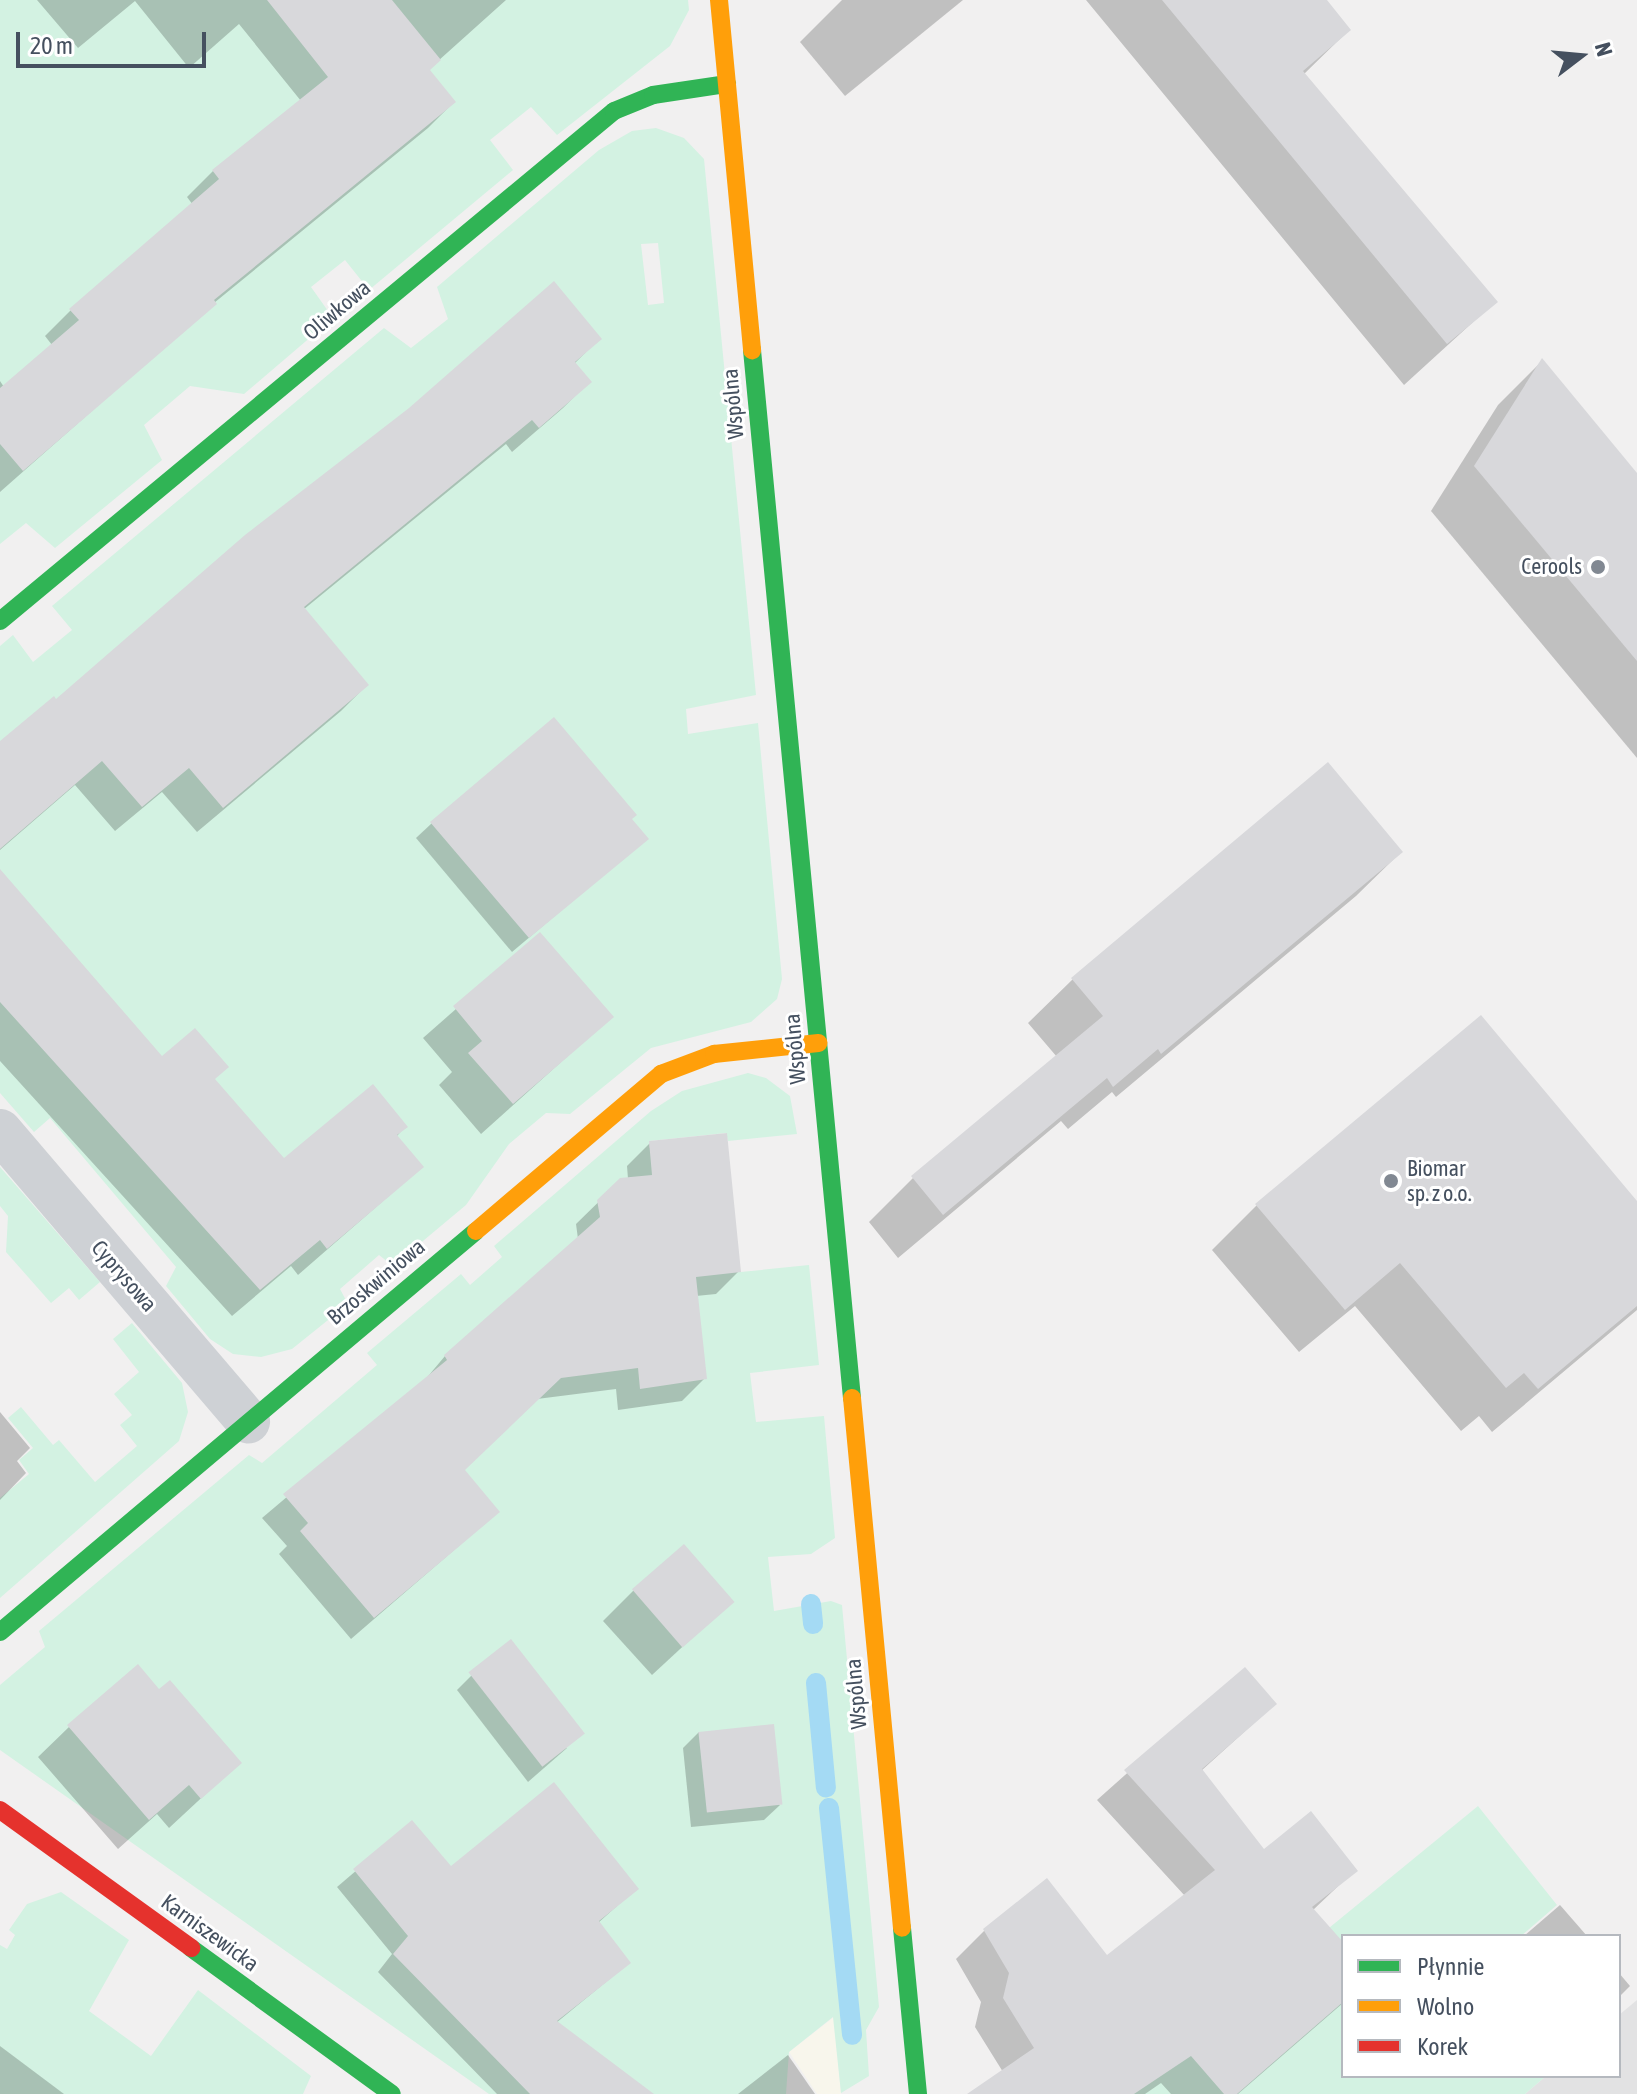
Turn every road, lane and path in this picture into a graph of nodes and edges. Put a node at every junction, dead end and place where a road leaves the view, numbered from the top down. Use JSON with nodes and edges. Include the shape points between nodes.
{"nodes":[{"id":1,"x":719,"y":0,"type":"edge"},
{"id":2,"x":727,"y":84,"type":"junction"},
{"id":3,"x":0,"y":621,"type":"edge"},
{"id":4,"x":818,"y":1043,"type":"junction"},
{"id":5,"x":0,"y":1131,"type":"edge"},
{"id":6,"x":248,"y":1421,"type":"junction"},
{"id":7,"x":0,"y":1632,"type":"edge"},
{"id":8,"x":0,"y":1810,"type":"edge"},
{"id":9,"x":392,"y":2094,"type":"edge"},
{"id":10,"x":918,"y":2094,"type":"edge"}],
"edges":[{"from":1,"to":2,"type":"street","name":"Wspólna"},
{"from":2,"to":3,"type":"street","name":"Oliwkowa","via":[[653,95],[614,111]]},
{"from":2,"to":4,"type":"street","name":"Wspólna"},
{"from":4,"to":6,"type":"street","name":"Brzoskwiniowa","via":[[714,1054],[661,1074]]},
{"from":4,"to":10,"type":"street","name":"Wspólna"},
{"from":5,"to":6,"type":"street","name":"Cyprysowa"},
{"from":6,"to":7,"type":"street","name":"Brzoskwiniowa"},
{"from":8,"to":9,"type":"street","name":"Karniszewicka"}]}
